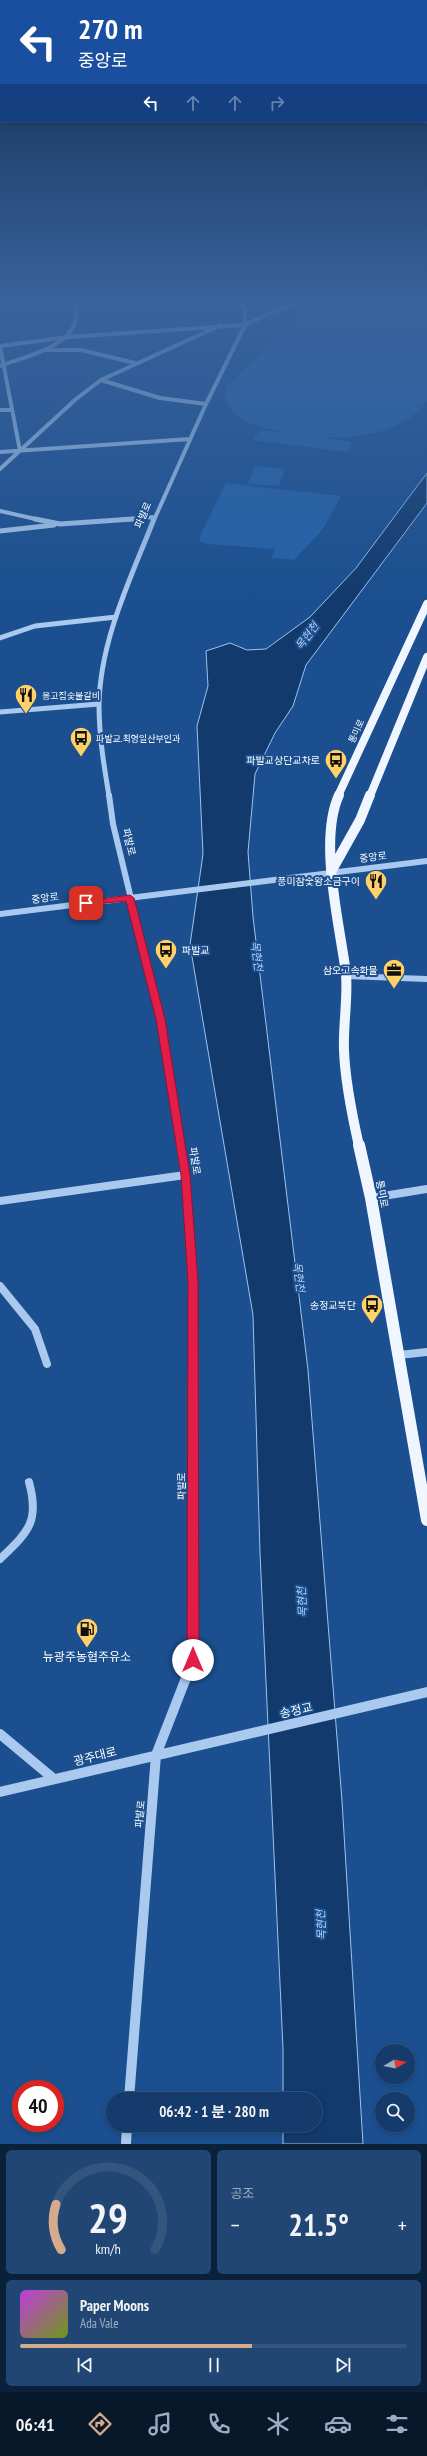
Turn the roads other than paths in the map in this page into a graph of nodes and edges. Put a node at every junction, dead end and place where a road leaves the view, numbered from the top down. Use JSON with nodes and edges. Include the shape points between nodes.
{"nodes":[{"id":1,"x":9,"y":400,"type":"edge"},
{"id":2,"x":74,"y":400,"type":"edge"},
{"id":3,"x":176,"y":400,"type":"edge"},
{"id":4,"x":208,"y":400,"type":"edge"},
{"id":5,"x":206,"y":404,"type":"junction"},
{"id":6,"x":0,"y":410,"type":"edge"},
{"id":7,"x":11,"y":410,"type":"junction"},
{"id":8,"x":190,"y":440,"type":"junction"},
{"id":9,"x":20,"y":451,"type":"junction"},
{"id":10,"x":0,"y":452,"type":"edge"},
{"id":11,"x":0,"y":469,"type":"edge"},
{"id":12,"x":0,"y":511,"type":"edge"},
{"id":13,"x":155,"y":517,"type":"junction"},
{"id":14,"x":60,"y":524,"type":"junction"},
{"id":15,"x":0,"y":530,"type":"edge"},
{"id":16,"x":427,"y":604,"type":"edge"},
{"id":17,"x":116,"y":617,"type":"junction"},
{"id":18,"x":0,"y":638,"type":"edge"},
{"id":19,"x":427,"y":657,"type":"edge"},
{"id":20,"x":99,"y":704,"type":"junction"},
{"id":21,"x":0,"y":712,"type":"edge"},
{"id":22,"x":427,"y":860,"type":"edge"},
{"id":23,"x":331,"y":872,"type":"junction"},
{"id":24,"x":130,"y":898,"type":"junction"},
{"id":25,"x":0,"y":914,"type":"edge"},
{"id":26,"x":346,"y":976,"type":"junction"},
{"id":27,"x":427,"y":979,"type":"edge"},
{"id":28,"x":185,"y":1175,"type":"junction"},
{"id":29,"x":427,"y":1189,"type":"edge"},
{"id":30,"x":371,"y":1198,"type":"junction"},
{"id":31,"x":0,"y":1201,"type":"edge"},
{"id":32,"x":0,"y":1286,"type":"edge"},
{"id":33,"x":427,"y":1352,"type":"edge"},
{"id":34,"x":399,"y":1355,"type":"junction"},
{"id":35,"x":47,"y":1364,"type":"dead end"},
{"id":36,"x":29,"y":1482,"type":"dead end"},
{"id":37,"x":427,"y":1520,"type":"edge"},
{"id":38,"x":0,"y":1559,"type":"edge"},
{"id":39,"x":427,"y":1692,"type":"edge"},
{"id":40,"x":0,"y":1734,"type":"edge"},
{"id":41,"x":197,"y":1747,"type":"joint"},
{"id":42,"x":156,"y":1755,"type":"junction"},
{"id":43,"x":54,"y":1780,"type":"junction"},
{"id":44,"x":0,"y":1792,"type":"edge"},
{"id":45,"x":130,"y":2092,"type":"edge"},
{"id":46,"x":127,"y":2132,"type":"edge"},
{"id":47,"x":126,"y":2144,"type":"edge"}],
"edges":[{"from":1,"to":7,"type":"street"},
{"from":2,"to":9,"type":"street"},
{"from":3,"to":5,"type":"street"},
{"from":4,"to":5,"type":"street","name":"파발로"},
{"from":5,"to":8,"type":"street","name":"파발로"},
{"from":6,"to":7,"type":"street"},
{"from":7,"to":9,"type":"street"},
{"from":8,"to":9,"type":"street"},
{"from":8,"to":13,"type":"street","name":"파발로"},
{"from":9,"to":10,"type":"street"},
{"from":9,"to":11,"type":"street"},
{"from":12,"to":14,"type":"street"},
{"from":13,"to":14,"type":"street"},
{"from":13,"to":17,"type":"street","name":"파발로"},
{"from":14,"to":15,"type":"street"},
{"from":16,"to":23,"type":"main road","name":"통미로","via":[[332,810]]},
{"from":17,"to":18,"type":"street","via":[[35,626]]},
{"from":17,"to":20,"type":"street","name":"파발로","via":[[102,672]]},
{"from":19,"to":23,"type":"main road","via":[[360,820]]},
{"from":20,"to":21,"type":"street"},
{"from":20,"to":24,"type":"street","name":"파발로","via":[[100,739],[113,824]]},
{"from":22,"to":23,"type":"street","name":"중앙로"},
{"from":23,"to":24,"type":"street","name":"중앙로"},
{"from":23,"to":26,"type":"main road","name":"통미로"},
{"from":24,"to":25,"type":"street","name":"중앙로"},
{"from":24,"to":28,"type":"street","name":"파발로","via":[[160,1019]]},
{"from":26,"to":27,"type":"street"},
{"from":26,"to":30,"type":"main road","name":"통미로","via":[[344,1051],[353,1121]]},
{"from":28,"to":31,"type":"street"},
{"from":28,"to":42,"type":"street","name":"파발로","via":[[193,1281],[193,1660]]},
{"from":29,"to":30,"type":"street"},
{"from":30,"to":34,"type":"main road","name":"통미로"},
{"from":32,"to":35,"type":"street","via":[[35,1329]]},
{"from":33,"to":34,"type":"street"},
{"from":34,"to":37,"type":"main road","name":"통미로"},
{"from":36,"to":38,"type":"street","via":[[34,1499],[34,1522],[23,1537]]},
{"from":39,"to":41,"type":"street","name":"송정교"},
{"from":40,"to":43,"type":"street"},
{"from":41,"to":42,"type":"street","name":"광주대로"},
{"from":42,"to":43,"type":"street","name":"광주대로"},
{"from":42,"to":45,"type":"street","name":"파발로"},
{"from":43,"to":44,"type":"street","name":"광주대로"},
{"from":46,"to":47,"type":"street"}]}
